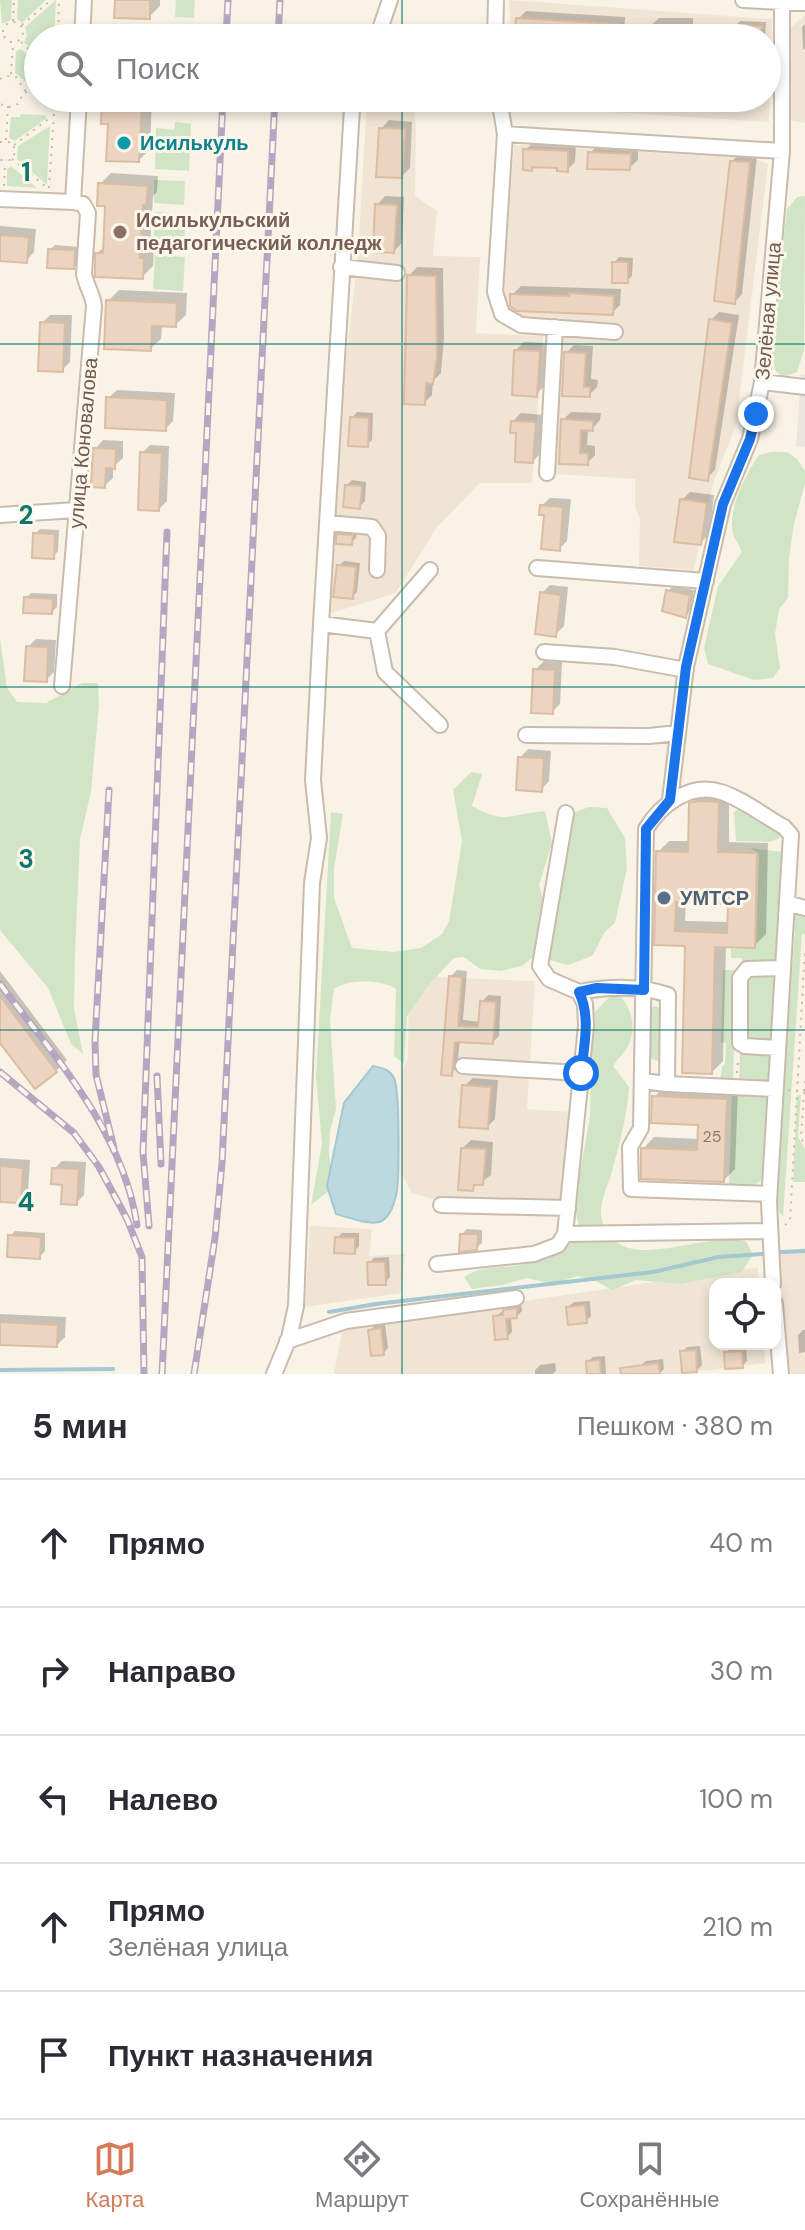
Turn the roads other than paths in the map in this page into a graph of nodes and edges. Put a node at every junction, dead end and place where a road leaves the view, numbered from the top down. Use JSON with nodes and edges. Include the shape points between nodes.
{"nodes":[{"id":1,"x":84,"y":0,"type":"edge"},
{"id":2,"x":390,"y":0,"type":"edge"},
{"id":3,"x":496,"y":0,"type":"edge"},
{"id":4,"x":743,"y":0,"type":"edge"},
{"id":5,"x":782,"y":3,"type":"junction"},
{"id":6,"x":805,"y":3,"type":"edge"},
{"id":7,"x":83,"y":24,"type":"edge"},
{"id":8,"x":382,"y":24,"type":"edge"},
{"id":9,"x":495,"y":24,"type":"edge"},
{"id":10,"x":79,"y":112,"type":"edge"},
{"id":11,"x":352,"y":112,"type":"edge"},
{"id":12,"x":501,"y":112,"type":"edge"},
{"id":13,"x":505,"y":134,"type":"junction"},
{"id":14,"x":782,"y":151,"type":"junction"},
{"id":15,"x":2,"y":199,"type":"edge"},
{"id":16,"x":78,"y":203,"type":"junction"},
{"id":17,"x":341,"y":267,"type":"junction"},
{"id":18,"x":397,"y":273,"type":"dead end"},
{"id":19,"x":555,"y":327,"type":"junction"},
{"id":20,"x":615,"y":332,"type":"dead end"},
{"id":21,"x":762,"y":382,"type":"junction"},
{"id":22,"x":805,"y":387,"type":"edge"},
{"id":23,"x":547,"y":473,"type":"dead end"},
{"id":24,"x":76,"y":510,"type":"junction"},
{"id":25,"x":0,"y":515,"type":"edge"},
{"id":26,"x":328,"y":523,"type":"junction"},
{"id":27,"x":537,"y":568,"type":"dead end"},
{"id":28,"x":377,"y":570,"type":"dead end"},
{"id":29,"x":430,"y":570,"type":"dead end"},
{"id":30,"x":706,"y":581,"type":"junction"},
{"id":31,"x":321,"y":624,"type":"junction"},
{"id":32,"x":377,"y":631,"type":"junction"},
{"id":33,"x":544,"y":652,"type":"dead end"},
{"id":34,"x":686,"y":670,"type":"junction"},
{"id":35,"x":62,"y":686,"type":"dead end"},
{"id":36,"x":440,"y":725,"type":"dead end"},
{"id":37,"x":678,"y":733,"type":"junction"},
{"id":38,"x":526,"y":735,"type":"dead end"},
{"id":39,"x":670,"y":800,"type":"junction"},
{"id":40,"x":566,"y":813,"type":"dead end"},
{"id":41,"x":787,"y":903,"type":"junction"},
{"id":42,"x":805,"y":908,"type":"edge"},
{"id":43,"x":783,"y":968,"type":"junction"},
{"id":44,"x":644,"y":990,"type":"junction"},
{"id":45,"x":579,"y":992,"type":"junction"},
{"id":46,"x":778,"y":1048,"type":"junction"},
{"id":47,"x":463,"y":1066,"type":"dead end"},
{"id":48,"x":581,"y":1073,"type":"junction"},
{"id":49,"x":642,"y":1081,"type":"junction"},
{"id":50,"x":667,"y":1084,"type":"junction"},
{"id":51,"x":775,"y":1089,"type":"junction"},
{"id":52,"x":769,"y":1194,"type":"junction"},
{"id":53,"x":441,"y":1205,"type":"dead end"},
{"id":54,"x":568,"y":1208,"type":"junction"},
{"id":55,"x":770,"y":1231,"type":"junction"},
{"id":56,"x":565,"y":1234,"type":"junction"},
{"id":57,"x":437,"y":1264,"type":"dead end"},
{"id":58,"x":773,"y":1278,"type":"edge"},
{"id":59,"x":516,"y":1298,"type":"dead end"},
{"id":60,"x":287,"y":1341,"type":"junction"},
{"id":61,"x":779,"y":1350,"type":"edge"},
{"id":62,"x":274,"y":1374,"type":"edge"},
{"id":63,"x":781,"y":1374,"type":"edge"}],
"edges":[{"from":1,"to":7,"type":"street"},
{"from":2,"to":8,"type":"street"},
{"from":3,"to":9,"type":"street"},
{"from":4,"to":5,"type":"street"},
{"from":5,"to":6,"type":"street"},
{"from":5,"to":14,"type":"street","name":"Зелёная улица"},
{"from":10,"to":16,"type":"street","name":"улица Коновалова"},
{"from":11,"to":17,"type":"street"},
{"from":12,"to":13,"type":"street"},
{"from":13,"to":14,"type":"street"},
{"from":13,"to":19,"type":"street","via":[[495,292],[502,314],[521,325]]},
{"from":14,"to":21,"type":"street","name":"Зелёная улица"},
{"from":15,"to":16,"type":"street"},
{"from":16,"to":24,"type":"street","name":"улица Коновалова","via":[[88,213],[84,274],[94,306]]},
{"from":17,"to":18,"type":"street"},
{"from":17,"to":26,"type":"street"},
{"from":19,"to":20,"type":"street"},
{"from":19,"to":23,"type":"street"},
{"from":21,"to":22,"type":"street"},
{"from":21,"to":30,"type":"street","name":"Зелёная улица","via":[[750,439],[723,504]]},
{"from":24,"to":25,"type":"street"},
{"from":24,"to":35,"type":"street","name":"улица Коновалова"},
{"from":26,"to":28,"type":"street","via":[[372,527],[378,536]]},
{"from":26,"to":31,"type":"street"},
{"from":27,"to":30,"type":"street"},
{"from":29,"to":32,"type":"street"},
{"from":30,"to":34,"type":"street","name":"Зелёная улица"},
{"from":31,"to":32,"type":"street"},
{"from":31,"to":60,"type":"street","via":[[313,780],[319,838],[312,883],[296,1306]]},
{"from":32,"to":36,"type":"street","via":[[385,672]]},
{"from":33,"to":34,"type":"street"},
{"from":34,"to":37,"type":"street","name":"Зелёная улица"},
{"from":37,"to":38,"type":"street"},
{"from":37,"to":39,"type":"street","name":"Зелёная улица"},
{"from":39,"to":41,"type":"street","via":[[722,792],[784,827],[791,835]]},
{"from":39,"to":44,"type":"street","via":[[646,829]]},
{"from":40,"to":45,"type":"street","via":[[540,966],[549,979]]},
{"from":41,"to":42,"type":"street"},
{"from":41,"to":43,"type":"street"},
{"from":43,"to":46,"type":"street"},
{"from":43,"to":46,"type":"street","via":[[747,969],[740,978],[740,1043]]},
{"from":44,"to":45,"type":"street"},
{"from":44,"to":49,"type":"street"},
{"from":44,"to":50,"type":"street","via":[[668,995]]},
{"from":45,"to":48,"type":"street","via":[[586,1026]]},
{"from":46,"to":51,"type":"street"},
{"from":47,"to":48,"type":"street"},
{"from":48,"to":54,"type":"street"},
{"from":49,"to":50,"type":"street"},
{"from":49,"to":52,"type":"street","via":[[641,1128],[630,1147],[631,1189]]},
{"from":50,"to":51,"type":"street"},
{"from":51,"to":52,"type":"street"},
{"from":52,"to":55,"type":"street"},
{"from":53,"to":54,"type":"street"},
{"from":54,"to":56,"type":"street"},
{"from":55,"to":56,"type":"street"},
{"from":55,"to":58,"type":"street"},
{"from":56,"to":57,"type":"street","via":[[558,1245],[534,1254]]},
{"from":59,"to":60,"type":"street","via":[[346,1321]]},
{"from":60,"to":62,"type":"street"},
{"from":61,"to":63,"type":"street"}]}
